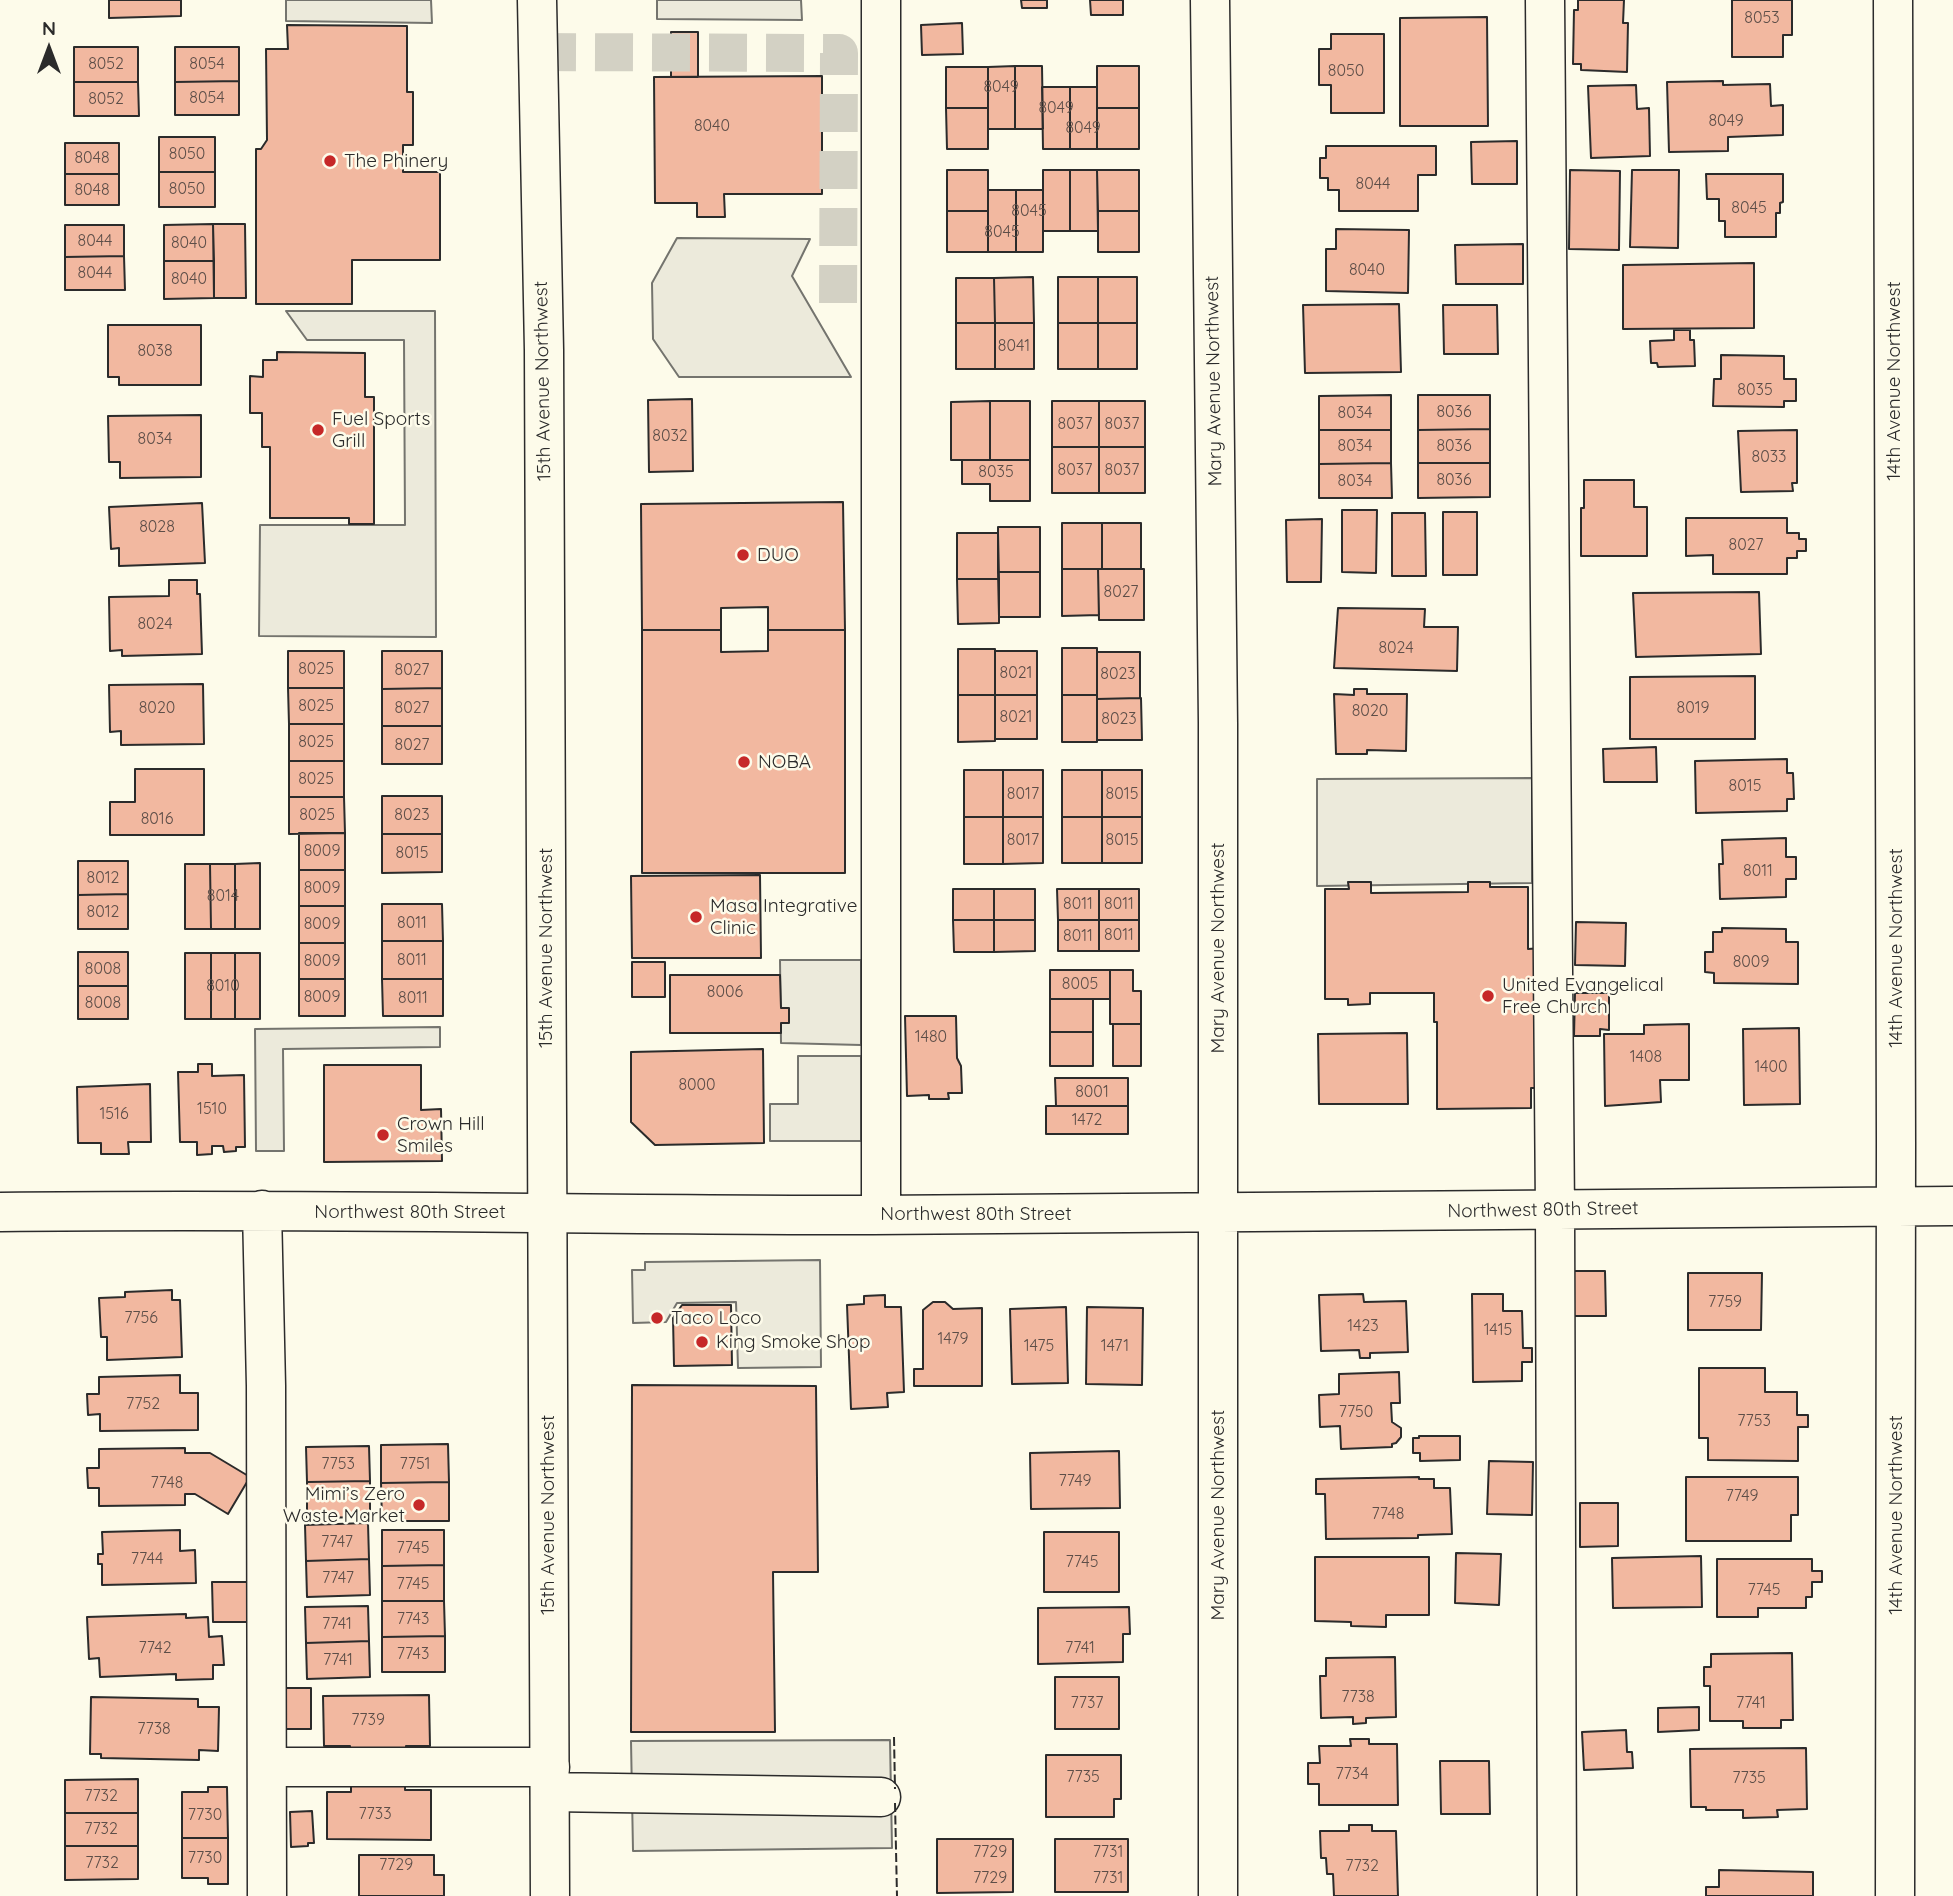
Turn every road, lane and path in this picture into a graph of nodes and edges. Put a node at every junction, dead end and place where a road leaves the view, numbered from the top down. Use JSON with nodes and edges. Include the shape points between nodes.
{"nodes":[{"id":1,"x":537,"y":0,"type":"edge"},
{"id":2,"x":881,"y":0,"type":"edge"},
{"id":3,"x":1210,"y":0,"type":"edge"},
{"id":4,"x":1545,"y":0,"type":"edge"},
{"id":5,"x":1893,"y":0,"type":"edge"},
{"id":6,"x":1896,"y":1206,"type":"junction"},
{"id":7,"x":1953,"y":1206,"type":"edge"},
{"id":8,"x":262,"y":1210,"type":"junction"},
{"id":9,"x":1555,"y":1210,"type":"junction"},
{"id":10,"x":0,"y":1212,"type":"edge"},
{"id":11,"x":547,"y":1213,"type":"junction"},
{"id":12,"x":1218,"y":1213,"type":"junction"},
{"id":13,"x":881,"y":1215,"type":"junction"},
{"id":14,"x":267,"y":1767,"type":"junction"},
{"id":15,"x":550,"y":1780,"type":"junction"},
{"id":16,"x":881,"y":1797,"type":"dead end"},
{"id":17,"x":267,"y":1896,"type":"edge"},
{"id":18,"x":550,"y":1896,"type":"edge"},
{"id":19,"x":1218,"y":1896,"type":"edge"},
{"id":20,"x":1556,"y":1896,"type":"edge"},
{"id":21,"x":1895,"y":1896,"type":"edge"}],
"edges":[{"from":1,"to":11,"type":"street","name":"15th Avenue Northwest","via":[[544,363]]},
{"from":2,"to":13,"type":"street"},
{"from":3,"to":12,"type":"street","name":"Mary Avenue Northwest"},
{"from":4,"to":9,"type":"street"},
{"from":5,"to":6,"type":"street","name":"14th Avenue Northwest"},
{"from":6,"to":7,"type":"street","name":"Northwest 80th Street"},
{"from":6,"to":9,"type":"street","name":"Northwest 80th Street"},
{"from":6,"to":21,"type":"street","name":"14th Avenue Northwest"},
{"from":8,"to":10,"type":"street","name":"Northwest 80th Street"},
{"from":8,"to":11,"type":"street","name":"Northwest 80th Street"},
{"from":8,"to":14,"type":"street"},
{"from":9,"to":12,"type":"street","name":"Northwest 80th Street"},
{"from":9,"to":20,"type":"street"},
{"from":11,"to":13,"type":"street","name":"Northwest 80th Street"},
{"from":11,"to":15,"type":"street","name":"15th Avenue Northwest"},
{"from":12,"to":13,"type":"street","name":"Northwest 80th Street"},
{"from":12,"to":19,"type":"street","name":"Mary Avenue Northwest"},
{"from":14,"to":15,"type":"street"},
{"from":14,"to":17,"type":"street"},
{"from":15,"to":16,"type":"street"},
{"from":15,"to":18,"type":"street","name":"15th Avenue Northwest"}]}
